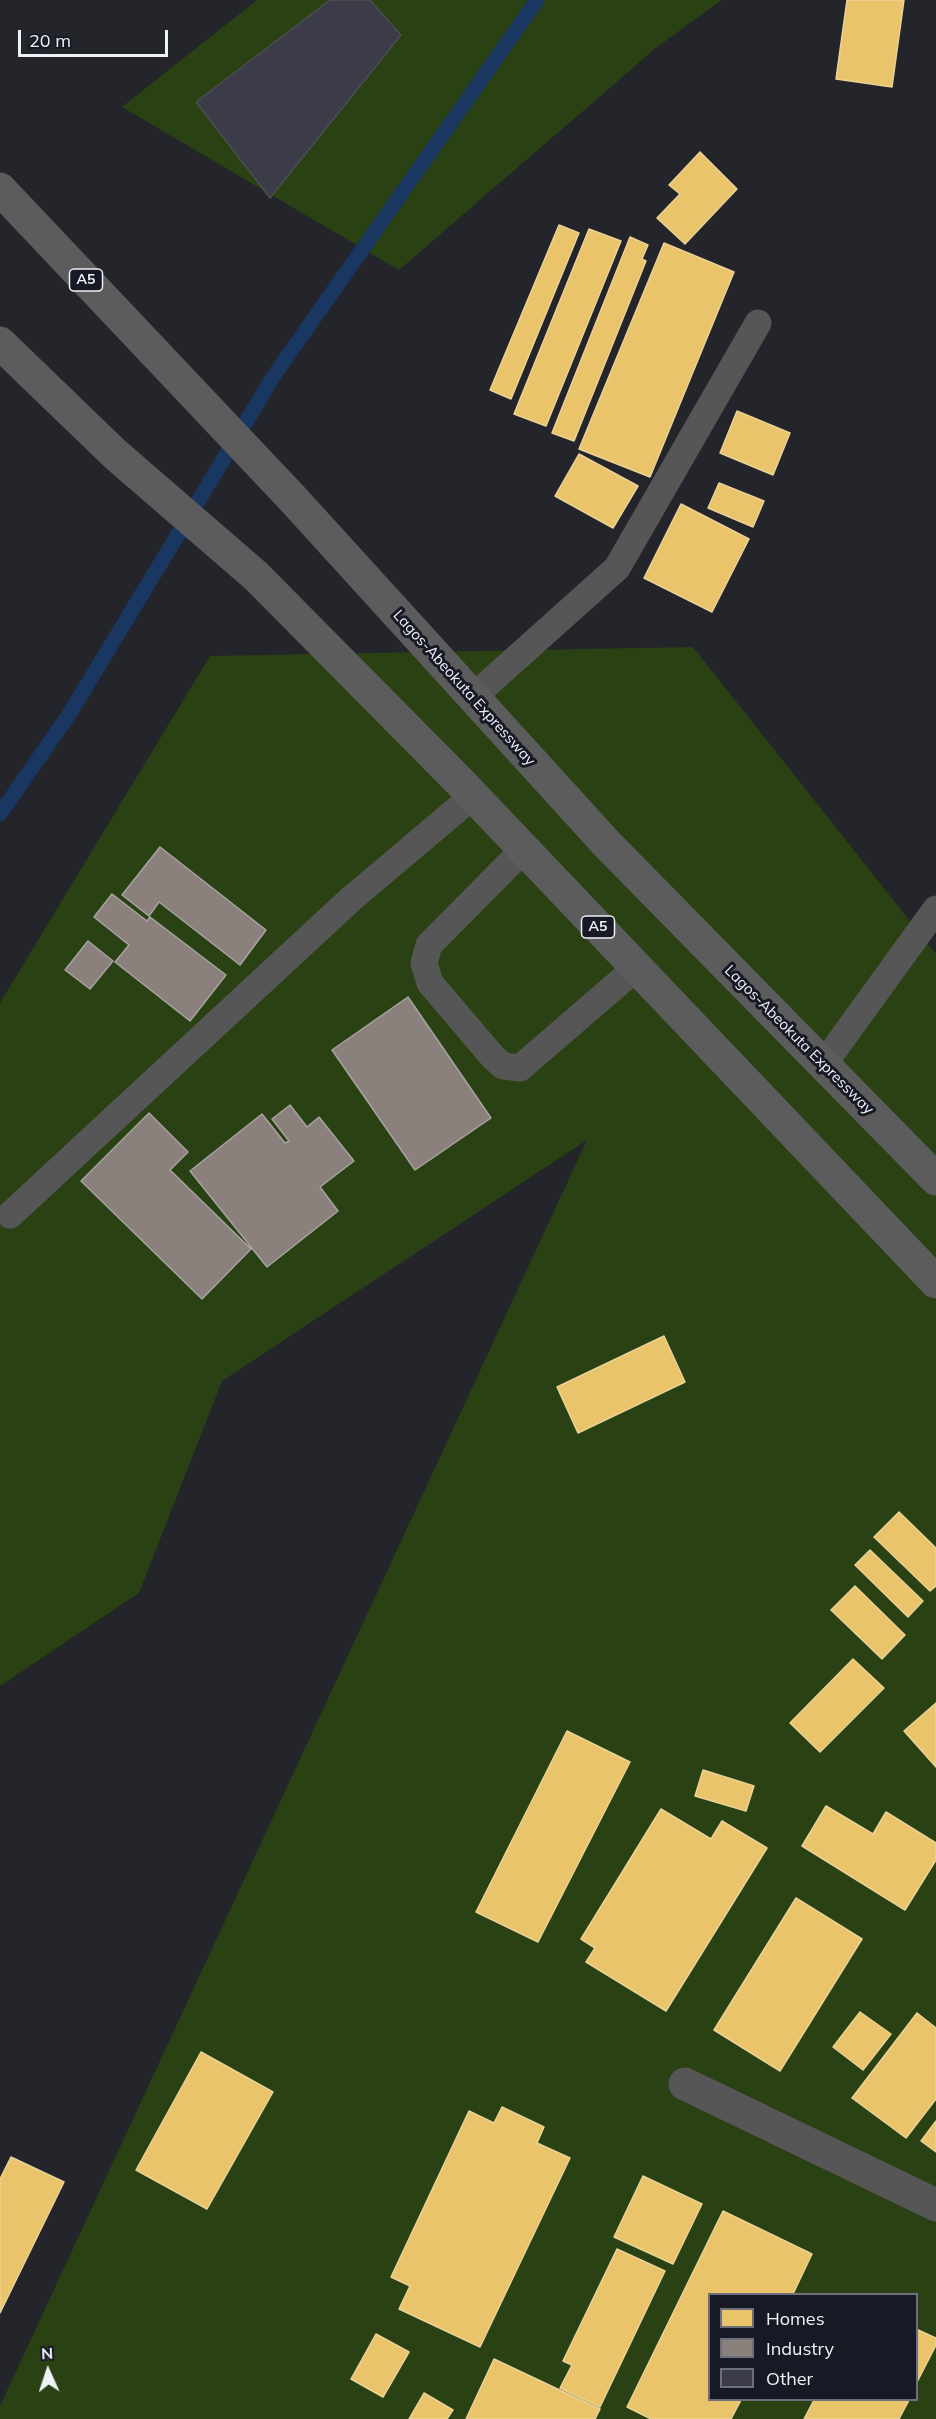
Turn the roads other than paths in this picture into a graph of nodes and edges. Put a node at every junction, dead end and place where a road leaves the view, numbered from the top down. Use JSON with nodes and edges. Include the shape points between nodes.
{"nodes":[{"id":1,"x":0,"y":189,"type":"edge"},
{"id":2,"x":758,"y":323,"type":"dead end"},
{"id":3,"x":0,"y":343,"type":"edge"},
{"id":4,"x":472,"y":697,"type":"junction"},
{"id":5,"x":473,"y":796,"type":"junction"},
{"id":6,"x":524,"y":849,"type":"junction"},
{"id":7,"x":936,"y":909,"type":"edge"},
{"id":8,"x":636,"y":968,"type":"junction"},
{"id":9,"x":823,"y":1065,"type":"junction"},
{"id":10,"x":936,"y":1179,"type":"edge"},
{"id":11,"x":10,"y":1215,"type":"dead end"},
{"id":12,"x":936,"y":1282,"type":"edge"},
{"id":13,"x":685,"y":2084,"type":"dead end"},
{"id":14,"x":936,"y":2205,"type":"edge"}],
"edges":[{"from":1,"to":4,"type":"highway","name":"Lagos-Abeokuta Expressway","number":"A5","via":[[293,499]]},
{"from":2,"to":4,"type":"lane","via":[[617,568]]},
{"from":3,"to":5,"type":"highway","number":"A5","via":[[115,454],[256,576]]},
{"from":4,"to":9,"type":"highway","name":"Lagos-Abeokuta Expressway","number":"A5","via":[[606,843]]},
{"from":5,"to":6,"type":"highway","number":"A5"},
{"from":5,"to":11,"type":"lane","via":[[351,899]]},
{"from":6,"to":8,"type":"highway","number":"A5"},
{"from":6,"to":8,"type":"lane","via":[[429,945],[424,963],[430,983],[493,1057],[503,1066],[520,1068]]},
{"from":7,"to":9,"type":"lane"},
{"from":8,"to":12,"type":"highway","number":"A5"},
{"from":9,"to":10,"type":"highway","name":"Lagos-Abeokuta Expressway","number":"A5"},
{"from":13,"to":14,"type":"street"}]}
